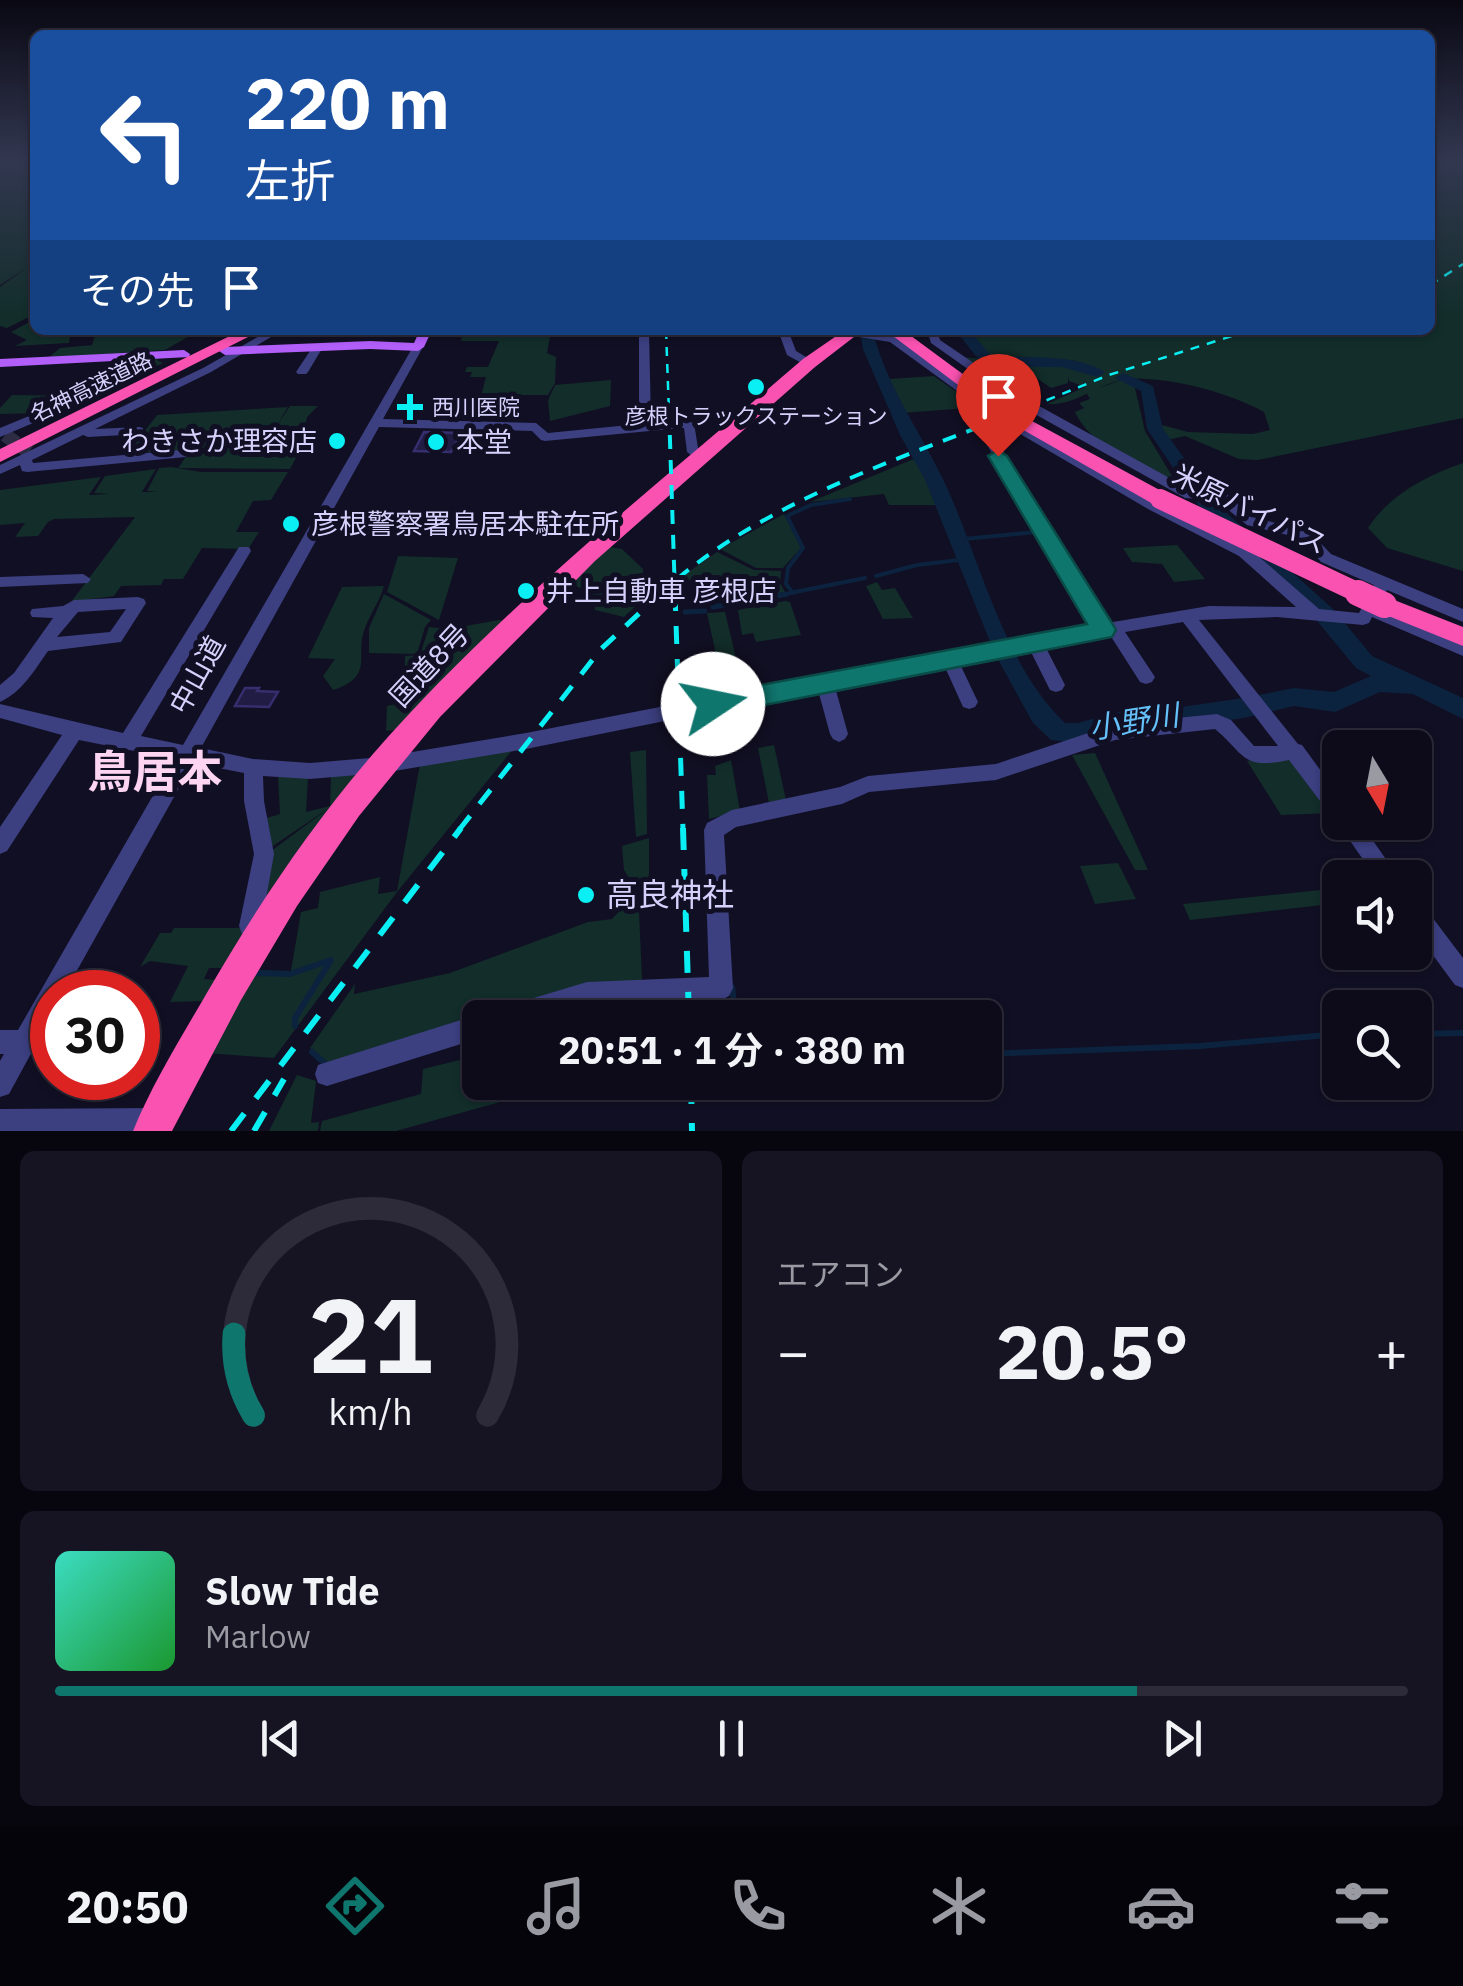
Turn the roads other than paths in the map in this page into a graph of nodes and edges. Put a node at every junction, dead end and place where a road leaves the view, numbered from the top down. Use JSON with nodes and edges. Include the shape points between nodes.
{"nodes":[{"id":1,"x":228,"y":335,"type":"edge"},
{"id":2,"x":244,"y":335,"type":"edge"},
{"id":3,"x":270,"y":335,"type":"edge"},
{"id":4,"x":424,"y":335,"type":"edge"},
{"id":5,"x":644,"y":335,"type":"edge"},
{"id":6,"x":786,"y":335,"type":"edge"},
{"id":7,"x":858,"y":335,"type":"edge"},
{"id":8,"x":867,"y":335,"type":"edge"},
{"id":9,"x":900,"y":335,"type":"edge"},
{"id":10,"x":934,"y":335,"type":"edge"},
{"id":11,"x":318,"y":346,"type":"junction"},
{"id":12,"x":418,"y":347,"type":"junction"},
{"id":13,"x":244,"y":350,"type":"junction"},
{"id":14,"x":224,"y":351,"type":"dead end"},
{"id":15,"x":184,"y":354,"type":"dead end"},
{"id":16,"x":0,"y":363,"type":"edge"},
{"id":17,"x":809,"y":363,"type":"junction"},
{"id":18,"x":302,"y":372,"type":"dead end"},
{"id":19,"x":969,"y":396,"type":"junction"},
{"id":20,"x":46,"y":412,"type":"dead end"},
{"id":21,"x":1015,"y":413,"type":"junction"},
{"id":22,"x":377,"y":424,"type":"junction"},
{"id":23,"x":644,"y":426,"type":"junction"},
{"id":24,"x":139,"y":431,"type":"dead end"},
{"id":25,"x":84,"y":432,"type":"junction"},
{"id":26,"x":3,"y":434,"type":"edge"},
{"id":27,"x":181,"y":454,"type":"dead end"},
{"id":28,"x":0,"y":456,"type":"edge"},
{"id":29,"x":29,"y":456,"type":"junction"},
{"id":30,"x":702,"y":457,"type":"junction"},
{"id":31,"x":0,"y":470,"type":"edge"},
{"id":32,"x":244,"y":551,"type":"dead end"},
{"id":33,"x":83,"y":578,"type":"dead end"},
{"id":34,"x":0,"y":582,"type":"edge"},
{"id":35,"x":1379,"y":599,"type":"junction"},
{"id":36,"x":38,"y":612,"type":"dead end"},
{"id":37,"x":66,"y":612,"type":"junction"},
{"id":38,"x":1187,"y":616,"type":"junction"},
{"id":39,"x":1322,"y":616,"type":"junction"},
{"id":40,"x":1463,"y":616,"type":"edge"},
{"id":41,"x":1109,"y":629,"type":"junction"},
{"id":42,"x":1463,"y":636,"type":"edge"},
{"id":43,"x":1034,"y":641,"type":"junction"},
{"id":44,"x":44,"y":644,"type":"junction"},
{"id":45,"x":1463,"y":650,"type":"edge"},
{"id":46,"x":949,"y":657,"type":"junction"},
{"id":47,"x":1146,"y":677,"type":"dead end"},
{"id":48,"x":825,"y":683,"type":"junction"},
{"id":49,"x":1056,"y":685,"type":"dead end"},
{"id":50,"x":0,"y":695,"type":"edge"},
{"id":51,"x":968,"y":702,"type":"dead end"},
{"id":52,"x":0,"y":711,"type":"edge"},
{"id":53,"x":75,"y":731,"type":"junction"},
{"id":54,"x":840,"y":734,"type":"dead end"},
{"id":55,"x":129,"y":740,"type":"junction"},
{"id":56,"x":190,"y":751,"type":"junction"},
{"id":57,"x":1295,"y":751,"type":"junction"},
{"id":58,"x":382,"y":765,"type":"junction"},
{"id":59,"x":254,"y":767,"type":"junction"},
{"id":60,"x":1322,"y":788,"type":"edge"},
{"id":61,"x":0,"y":844,"type":"edge"},
{"id":62,"x":264,"y":935,"type":"junction"},
{"id":63,"x":1432,"y":935,"type":"edge"},
{"id":64,"x":1463,"y":977,"type":"edge"},
{"id":65,"x":567,"y":1000,"type":"edge"},
{"id":66,"x":462,"y":1032,"type":"edge"},
{"id":67,"x":12,"y":1042,"type":"edge"},
{"id":68,"x":327,"y":1074,"type":"dead end"},
{"id":69,"x":0,"y":1085,"type":"edge"},
{"id":70,"x":0,"y":1122,"type":"edge"},
{"id":71,"x":155,"y":1126,"type":"edge"}],
"edges":[{"from":1,"to":26,"type":"highway","name":"名神高速道路"},
{"from":2,"to":28,"type":"highway","name":"名神高速道路"},
{"from":3,"to":13,"type":"street"},
{"from":4,"to":12,"type":"main road"},
{"from":5,"to":23,"type":"street"},
{"from":6,"to":17,"type":"street","via":[[791,353]]},
{"from":7,"to":17,"type":"highway","name":"国道8号"},
{"from":8,"to":19,"type":"street","via":[[893,339]]},
{"from":9,"to":21,"type":"highway","name":"米原バイパス"},
{"from":10,"to":21,"type":"street"},
{"from":11,"to":12,"type":"main road"},
{"from":11,"to":13,"type":"main road"},
{"from":11,"to":18,"type":"street"},
{"from":12,"to":22,"type":"street","name":"中山道"},
{"from":13,"to":14,"type":"main road"},
{"from":13,"to":25,"type":"street"},
{"from":15,"to":16,"type":"main road"},
{"from":17,"to":30,"type":"highway","name":"国道8号"},
{"from":19,"to":21,"type":"street"},
{"from":19,"to":41,"type":"street","via":[[989,442]]},
{"from":20,"to":26,"type":"street"},
{"from":21,"to":35,"type":"highway","name":"米原バイパス","bridge":true,"via":[[1160,499]]},
{"from":21,"to":35,"type":"street","via":[[1200,497],[1220,496],[1264,530],[1305,535]]},
{"from":21,"to":39,"type":"street","via":[[1152,506],[1244,552]]},
{"from":22,"to":23,"type":"street","via":[[518,426],[545,437]]},
{"from":22,"to":56,"type":"street","name":"中山道"},
{"from":23,"to":30,"type":"street","via":[[690,426],[692,449]]},
{"from":24,"to":25,"type":"street"},
{"from":25,"to":29,"type":"street"},
{"from":27,"to":29,"type":"street","via":[[27,468]]},
{"from":29,"to":31,"type":"street"},
{"from":30,"to":58,"type":"highway","name":"国道8号","via":[[506,632]]},
{"from":32,"to":55,"type":"street"},
{"from":33,"to":34,"type":"street"},
{"from":35,"to":39,"type":"street","via":[[1363,620]]},
{"from":35,"to":40,"type":"street"},
{"from":35,"to":42,"type":"highway","name":"米原バイパス"},
{"from":35,"to":45,"type":"street"},
{"from":36,"to":37,"type":"street"},
{"from":37,"to":44,"type":"street"},
{"from":37,"to":44,"type":"street","via":[[83,603],[138,603],[116,638]]},
{"from":38,"to":39,"type":"street","via":[[1227,610]]},
{"from":38,"to":41,"type":"street"},
{"from":38,"to":57,"type":"street"},
{"from":41,"to":43,"type":"street"},
{"from":41,"to":47,"type":"street"},
{"from":43,"to":46,"type":"street"},
{"from":43,"to":49,"type":"street"},
{"from":44,"to":50,"type":"street"},
{"from":46,"to":48,"type":"street"},
{"from":46,"to":51,"type":"street"},
{"from":48,"to":54,"type":"street"},
{"from":48,"to":58,"type":"street"},
{"from":52,"to":53,"type":"street"},
{"from":53,"to":55,"type":"street"},
{"from":53,"to":61,"type":"street"},
{"from":55,"to":56,"type":"street"},
{"from":56,"to":59,"type":"street"},
{"from":56,"to":67,"type":"street","name":"中山道"},
{"from":57,"to":60,"type":"street"},
{"from":57,"to":65,"type":"street","via":[[1249,753],[1226,726],[1207,720],[1099,736],[996,772],[868,784],[720,823],[713,840],[721,988]]},
{"from":58,"to":59,"type":"street","via":[[292,772]]},
{"from":58,"to":62,"type":"highway","name":"国道8号"},
{"from":59,"to":62,"type":"street","via":[[264,854],[250,926]]},
{"from":62,"to":71,"type":"highway","name":"国道8号"},
{"from":63,"to":64,"type":"street"},
{"from":66,"to":68,"type":"street"},
{"from":67,"to":69,"type":"street","name":"中山道"},
{"from":70,"to":71,"type":"street"}]}
